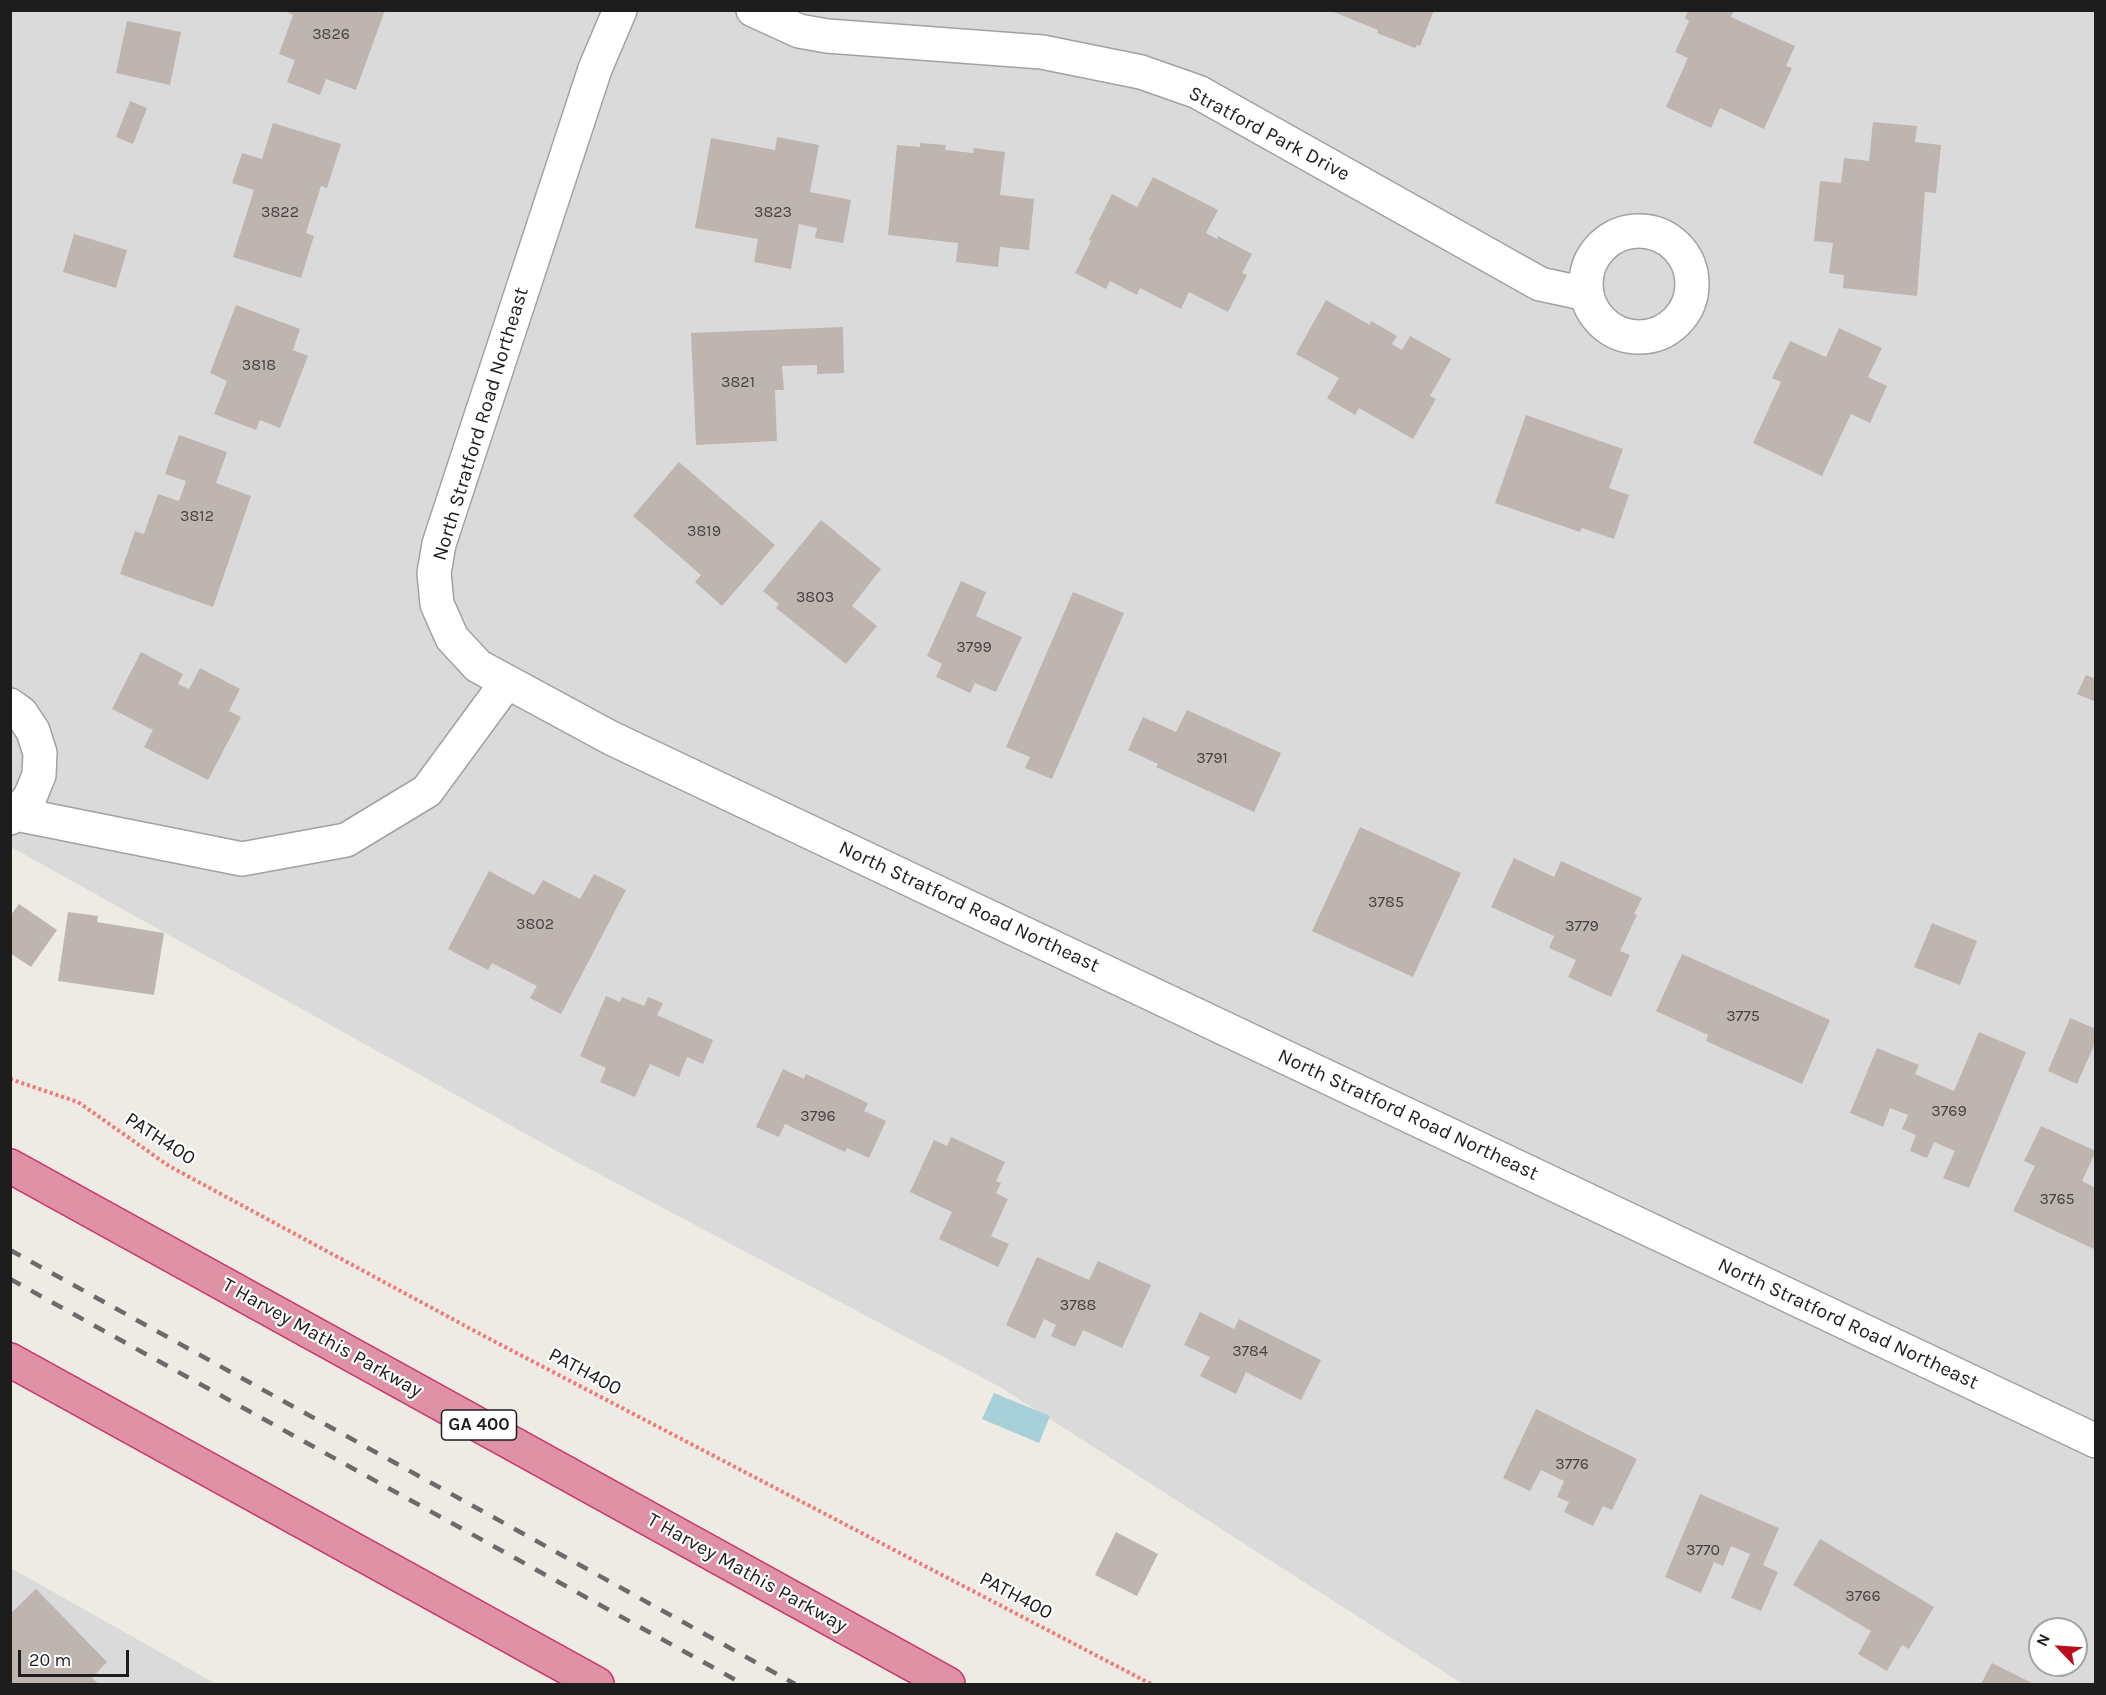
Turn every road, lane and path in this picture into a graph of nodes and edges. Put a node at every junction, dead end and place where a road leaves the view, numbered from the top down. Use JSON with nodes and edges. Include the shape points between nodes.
{"nodes":[{"id":1,"x":620,"y":10,"type":"edge"},
{"id":2,"x":753,"y":10,"type":"edge"},
{"id":3,"x":1586,"y":294,"type":"dead end"},
{"id":4,"x":507,"y":682,"type":"junction"},
{"id":5,"x":10,"y":705,"type":"edge"},
{"id":6,"x":13,"y":816,"type":"edge"},
{"id":7,"x":10,"y":1079,"type":"edge"},
{"id":8,"x":10,"y":1166,"type":"edge"},
{"id":9,"x":10,"y":1360,"type":"edge"},
{"id":10,"x":2096,"y":1441,"type":"edge"},
{"id":11,"x":597,"y":1684,"type":"edge"},
{"id":12,"x":948,"y":1684,"type":"edge"},
{"id":13,"x":1151,"y":1684,"type":"edge"}],
"edges":[{"from":1,"to":4,"type":"street","name":"North Stratford Road Northeast","via":[[596,69],[439,544],[434,573],[438,604],[452,638],[478,666]]},
{"from":2,"to":3,"type":"street","name":"Stratford Park Drive","via":[[799,31],[827,36],[1042,52],[1141,72],[1198,92],[1540,284]]},
{"from":4,"to":6,"type":"street","via":[[427,791],[346,840],[242,859]]},
{"from":4,"to":10,"type":"street","name":"North Stratford Road Northeast","via":[[622,742]]},
{"from":5,"to":6,"type":"street","via":[[33,731],[40,753],[39,775],[30,797]]},
{"from":7,"to":13,"type":"path","name":"PATH400","via":[[78,1102],[169,1166],[484,1336]]},
{"from":8,"to":12,"type":"highway","name":"T Harvey Mathis Parkway","number":"GA 400"},
{"from":9,"to":11,"type":"highway"}]}
